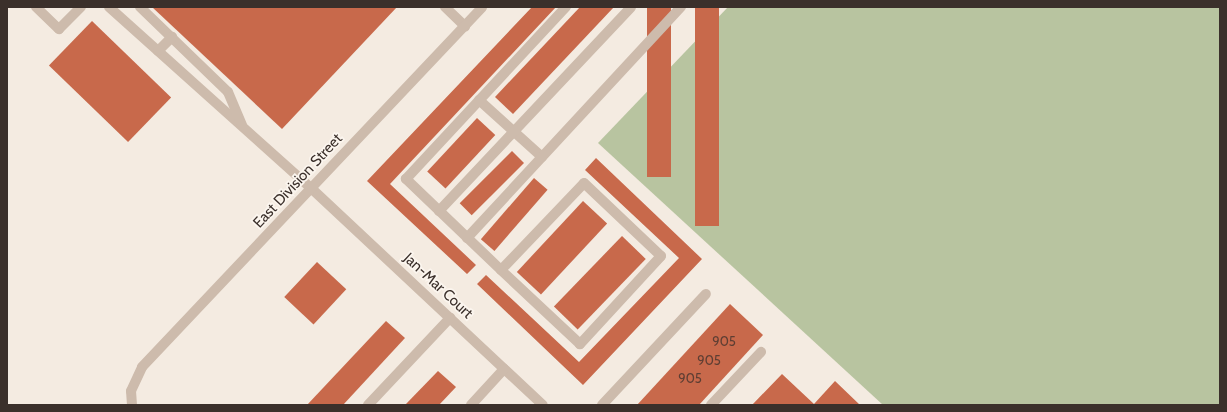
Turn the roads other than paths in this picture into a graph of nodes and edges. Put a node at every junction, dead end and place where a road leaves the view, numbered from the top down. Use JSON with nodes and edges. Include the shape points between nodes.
{"nodes":[{"id":1,"x":36,"y":7,"type":"edge"},
{"id":2,"x":81,"y":7,"type":"edge"},
{"id":3,"x":108,"y":7,"type":"edge"},
{"id":4,"x":140,"y":7,"type":"edge"},
{"id":5,"x":445,"y":7,"type":"edge"},
{"id":6,"x":482,"y":7,"type":"edge"},
{"id":7,"x":566,"y":7,"type":"edge"},
{"id":8,"x":631,"y":7,"type":"edge"},
{"id":9,"x":681,"y":7,"type":"edge"},
{"id":10,"x":465,"y":26,"type":"junction"},
{"id":11,"x":172,"y":38,"type":"junction"},
{"id":12,"x":158,"y":51,"type":"junction"},
{"id":13,"x":479,"y":100,"type":"junction"},
{"id":14,"x":242,"y":127,"type":"junction"},
{"id":15,"x":514,"y":132,"type":"junction"},
{"id":16,"x":542,"y":157,"type":"junction"},
{"id":17,"x":312,"y":189,"type":"junction"},
{"id":18,"x":439,"y":211,"type":"junction"},
{"id":19,"x":468,"y":238,"type":"junction"},
{"id":20,"x":501,"y":270,"type":"junction"},
{"id":21,"x":706,"y":294,"type":"dead end"},
{"id":22,"x":450,"y":318,"type":"junction"},
{"id":23,"x":761,"y":352,"type":"dead end"},
{"id":24,"x":504,"y":369,"type":"junction"},
{"id":25,"x":132,"y":405,"type":"edge"},
{"id":26,"x":368,"y":405,"type":"edge"},
{"id":27,"x":471,"y":405,"type":"edge"},
{"id":28,"x":543,"y":405,"type":"edge"},
{"id":29,"x":602,"y":405,"type":"edge"},
{"id":30,"x":711,"y":405,"type":"edge"}],
"edges":[{"from":1,"to":2,"type":"street","via":[[59,29]]},
{"from":3,"to":12,"type":"street","name":"Jan-Mar Court"},
{"from":4,"to":11,"type":"street"},
{"from":5,"to":10,"type":"street"},
{"from":6,"to":10,"type":"street","name":"East Division Street"},
{"from":7,"to":13,"type":"street"},
{"from":8,"to":15,"type":"street"},
{"from":9,"to":16,"type":"street"},
{"from":10,"to":17,"type":"street","name":"East Division Street"},
{"from":11,"to":12,"type":"street"},
{"from":11,"to":14,"type":"street","via":[[228,92]]},
{"from":12,"to":14,"type":"street","name":"Jan-Mar Court"},
{"from":13,"to":15,"type":"street"},
{"from":13,"to":18,"type":"street","via":[[406,179]]},
{"from":14,"to":17,"type":"street","name":"Jan-Mar Court"},
{"from":15,"to":16,"type":"street"},
{"from":15,"to":18,"type":"street"},
{"from":16,"to":19,"type":"street"},
{"from":17,"to":22,"type":"street","name":"Jan-Mar Court"},
{"from":17,"to":25,"type":"street","name":"East Division Street","via":[[142,367],[131,391]]},
{"from":18,"to":19,"type":"street"},
{"from":19,"to":20,"type":"street"},
{"from":20,"to":20,"type":"street","via":[[584,183],[661,256],[580,344]]},
{"from":21,"to":29,"type":"street"},
{"from":22,"to":24,"type":"street","name":"Jan-Mar Court"},
{"from":22,"to":26,"type":"street"},
{"from":23,"to":30,"type":"street"},
{"from":24,"to":27,"type":"street"},
{"from":24,"to":28,"type":"street","name":"Jan-Mar Court"}]}
